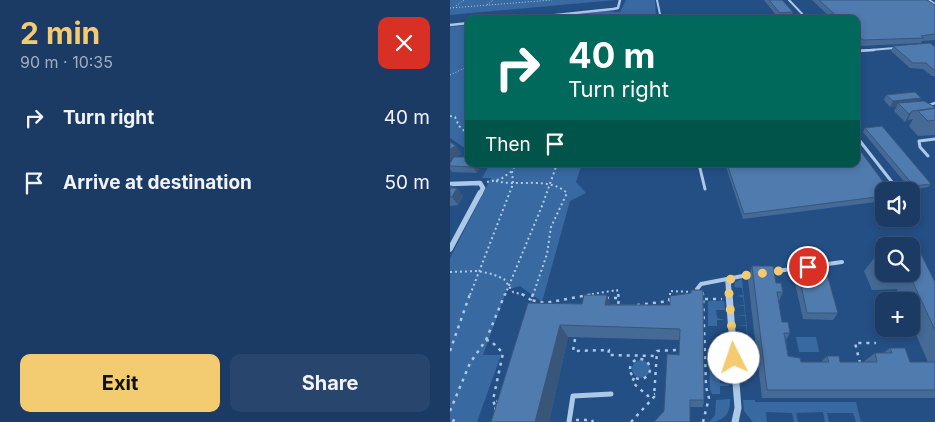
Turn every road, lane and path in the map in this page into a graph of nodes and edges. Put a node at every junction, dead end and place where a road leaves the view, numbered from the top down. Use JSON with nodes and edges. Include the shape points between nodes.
{"nodes":[{"id":1,"x":464,"y":0,"type":"edge"},
{"id":2,"x":493,"y":0,"type":"edge"},
{"id":3,"x":522,"y":0,"type":"edge"},
{"id":4,"x":549,"y":0,"type":"edge"},
{"id":5,"x":552,"y":0,"type":"edge"},
{"id":6,"x":620,"y":0,"type":"edge"},
{"id":7,"x":658,"y":0,"type":"edge"},
{"id":8,"x":789,"y":0,"type":"edge"},
{"id":9,"x":929,"y":0,"type":"edge"},
{"id":10,"x":519,"y":3,"type":"junction"},
{"id":11,"x":935,"y":4,"type":"edge"},
{"id":12,"x":487,"y":5,"type":"junction"},
{"id":13,"x":450,"y":8,"type":"edge"},
{"id":14,"x":455,"y":8,"type":"junction"},
{"id":15,"x":562,"y":15,"type":"edge"},
{"id":16,"x":660,"y":15,"type":"edge"},
{"id":17,"x":802,"y":15,"type":"edge"},
{"id":18,"x":465,"y":23,"type":"edge"},
{"id":19,"x":450,"y":25,"type":"edge"},
{"id":20,"x":896,"y":48,"type":"edge"},
{"id":21,"x":860,"y":51,"type":"edge"},
{"id":22,"x":465,"y":68,"type":"edge"},
{"id":23,"x":450,"y":75,"type":"edge"},
{"id":24,"x":935,"y":103,"type":"edge"},
{"id":25,"x":918,"y":105,"type":"edge"},
{"id":26,"x":927,"y":106,"type":"junction"},
{"id":27,"x":931,"y":109,"type":"edge"},
{"id":28,"x":450,"y":116,"type":"edge"},
{"id":29,"x":465,"y":131,"type":"edge"},
{"id":30,"x":935,"y":139,"type":"edge"},
{"id":31,"x":860,"y":141,"type":"edge"},
{"id":32,"x":928,"y":156,"type":"dead end"},
{"id":33,"x":514,"y":167,"type":"edge"},
{"id":34,"x":556,"y":167,"type":"edge"},
{"id":35,"x":700,"y":167,"type":"edge"},
{"id":36,"x":512,"y":171,"type":"junction"},
{"id":37,"x":496,"y":181,"type":"junction"},
{"id":38,"x":892,"y":182,"type":"edge"},
{"id":39,"x":480,"y":183,"type":"junction"},
{"id":40,"x":450,"y":184,"type":"edge"},
{"id":41,"x":513,"y":184,"type":"junction"},
{"id":42,"x":550,"y":184,"type":"junction"},
{"id":43,"x":705,"y":189,"type":"dead end"},
{"id":44,"x":450,"y":249,"type":"edge"},
{"id":45,"x":842,"y":262,"type":"dead end"},
{"id":46,"x":478,"y":271,"type":"junction"},
{"id":47,"x":450,"y":272,"type":"edge"},
{"id":48,"x":728,"y":280,"type":"junction"},
{"id":49,"x":509,"y":285,"type":"junction"},
{"id":50,"x":697,"y":290,"type":"edge"},
{"id":51,"x":584,"y":298,"type":"edge"},
{"id":52,"x":594,"y":298,"type":"edge"},
{"id":53,"x":603,"y":298,"type":"edge"},
{"id":54,"x":619,"y":298,"type":"junction"},
{"id":55,"x":705,"y":299,"type":"junction"},
{"id":56,"x":730,"y":299,"type":"junction"},
{"id":57,"x":531,"y":300,"type":"junction"},
{"id":58,"x":529,"y":306,"type":"edge"},
{"id":59,"x":624,"y":306,"type":"edge"},
{"id":60,"x":631,"y":306,"type":"edge"},
{"id":61,"x":575,"y":339,"type":"edge"},
{"id":62,"x":486,"y":340,"type":"junction"},
{"id":63,"x":876,"y":343,"type":"dead end"},
{"id":64,"x":450,"y":350,"type":"edge"},
{"id":65,"x":676,"y":350,"type":"dead end"},
{"id":66,"x":657,"y":356,"type":"junction"},
{"id":67,"x":643,"y":357,"type":"junction"},
{"id":68,"x":852,"y":363,"type":"edge"},
{"id":69,"x":651,"y":370,"type":"junction"},
{"id":70,"x":656,"y":370,"type":"junction"},
{"id":71,"x":634,"y":378,"type":"junction"},
{"id":72,"x":611,"y":394,"type":"dead end"},
{"id":73,"x":655,"y":394,"type":"junction"},
{"id":74,"x":498,"y":398,"type":"edge"},
{"id":75,"x":495,"y":407,"type":"junction"},
{"id":76,"x":450,"y":411,"type":"edge"},
{"id":77,"x":494,"y":415,"type":"edge"},
{"id":78,"x":455,"y":417,"type":"dead end"},
{"id":79,"x":453,"y":422,"type":"edge"},
{"id":80,"x":568,"y":422,"type":"edge"},
{"id":81,"x":631,"y":422,"type":"edge"},
{"id":82,"x":703,"y":422,"type":"edge"},
{"id":83,"x":735,"y":422,"type":"edge"}],
"edges":[{"from":1,"to":14,"type":"path"},
{"from":2,"to":12,"type":"path"},
{"from":3,"to":10,"type":"path"},
{"from":4,"to":5,"type":"path"},
{"from":4,"to":10,"type":"path"},
{"from":6,"to":15,"type":"street","via":[[616,10]]},
{"from":7,"to":16,"type":"lane"},
{"from":8,"to":17,"type":"lane"},
{"from":9,"to":11,"type":"lane"},
{"from":10,"to":12,"type":"path"},
{"from":12,"to":14,"type":"path"},
{"from":13,"to":14,"type":"path"},
{"from":18,"to":19,"type":"street"},
{"from":20,"to":21,"type":"lane"},
{"from":22,"to":23,"type":"path"},
{"from":24,"to":26,"type":"lane"},
{"from":25,"to":26,"type":"lane"},
{"from":26,"to":27,"type":"lane"},
{"from":28,"to":29,"type":"path","via":[[455,117]]},
{"from":30,"to":32,"type":"lane","via":[[919,141]]},
{"from":31,"to":38,"type":"lane"},
{"from":33,"to":36,"type":"path"},
{"from":34,"to":42,"type":"path"},
{"from":35,"to":43,"type":"lane"},
{"from":36,"to":37,"type":"path"},
{"from":36,"to":41,"type":"path"},
{"from":37,"to":39,"type":"path"},
{"from":37,"to":41,"type":"path"},
{"from":39,"to":40,"type":"street"},
{"from":39,"to":44,"type":"street","via":[[483,188]]},
{"from":41,"to":42,"type":"path"},
{"from":41,"to":46,"type":"path"},
{"from":42,"to":49,"type":"path"},
{"from":42,"to":57,"type":"path","via":[[567,193],[551,227]]},
{"from":45,"to":48,"type":"lane"},
{"from":46,"to":47,"type":"path"},
{"from":46,"to":49,"type":"path","via":[[498,275]]},
{"from":46,"to":64,"type":"path"},
{"from":48,"to":50,"type":"lane","via":[[701,284]]},
{"from":48,"to":56,"type":"street"},
{"from":49,"to":57,"type":"path","via":[[513,292]]},
{"from":49,"to":62,"type":"path"},
{"from":51,"to":52,"type":"path"},
{"from":53,"to":54,"type":"path"},
{"from":54,"to":57,"type":"path","via":[[617,290],[611,290],[545,303]]},
{"from":54,"to":59,"type":"path","via":[[618,306]]},
{"from":55,"to":56,"type":"path"},
{"from":55,"to":60,"type":"path","via":[[705,292],[670,292],[669,300]]},
{"from":55,"to":82,"type":"path","via":[[706,387],[709,398]]},
{"from":56,"to":83,"type":"street","via":[[738,408]]},
{"from":57,"to":58,"type":"path"},
{"from":61,"to":67,"type":"path","via":[[573,351],[609,350],[608,355]]},
{"from":62,"to":75,"type":"path","via":[[503,353],[493,400]]},
{"from":62,"to":76,"type":"path","via":[[470,363]]},
{"from":63,"to":68,"type":"path","via":[[855,344],[861,363]]},
{"from":65,"to":66,"type":"path","via":[[657,350]]},
{"from":66,"to":67,"type":"path"},
{"from":66,"to":70,"type":"path"},
{"from":67,"to":69,"type":"path"},
{"from":67,"to":71,"type":"path","via":[[631,367]]},
{"from":69,"to":70,"type":"path"},
{"from":69,"to":71,"type":"path","via":[[642,379]]},
{"from":70,"to":73,"type":"path"},
{"from":71,"to":73,"type":"path","via":[[632,382],[648,396]]},
{"from":72,"to":80,"type":"lane","via":[[572,396]]},
{"from":73,"to":81,"type":"path"},
{"from":74,"to":75,"type":"path"},
{"from":75,"to":77,"type":"path"},
{"from":78,"to":79,"type":"path"}]}
